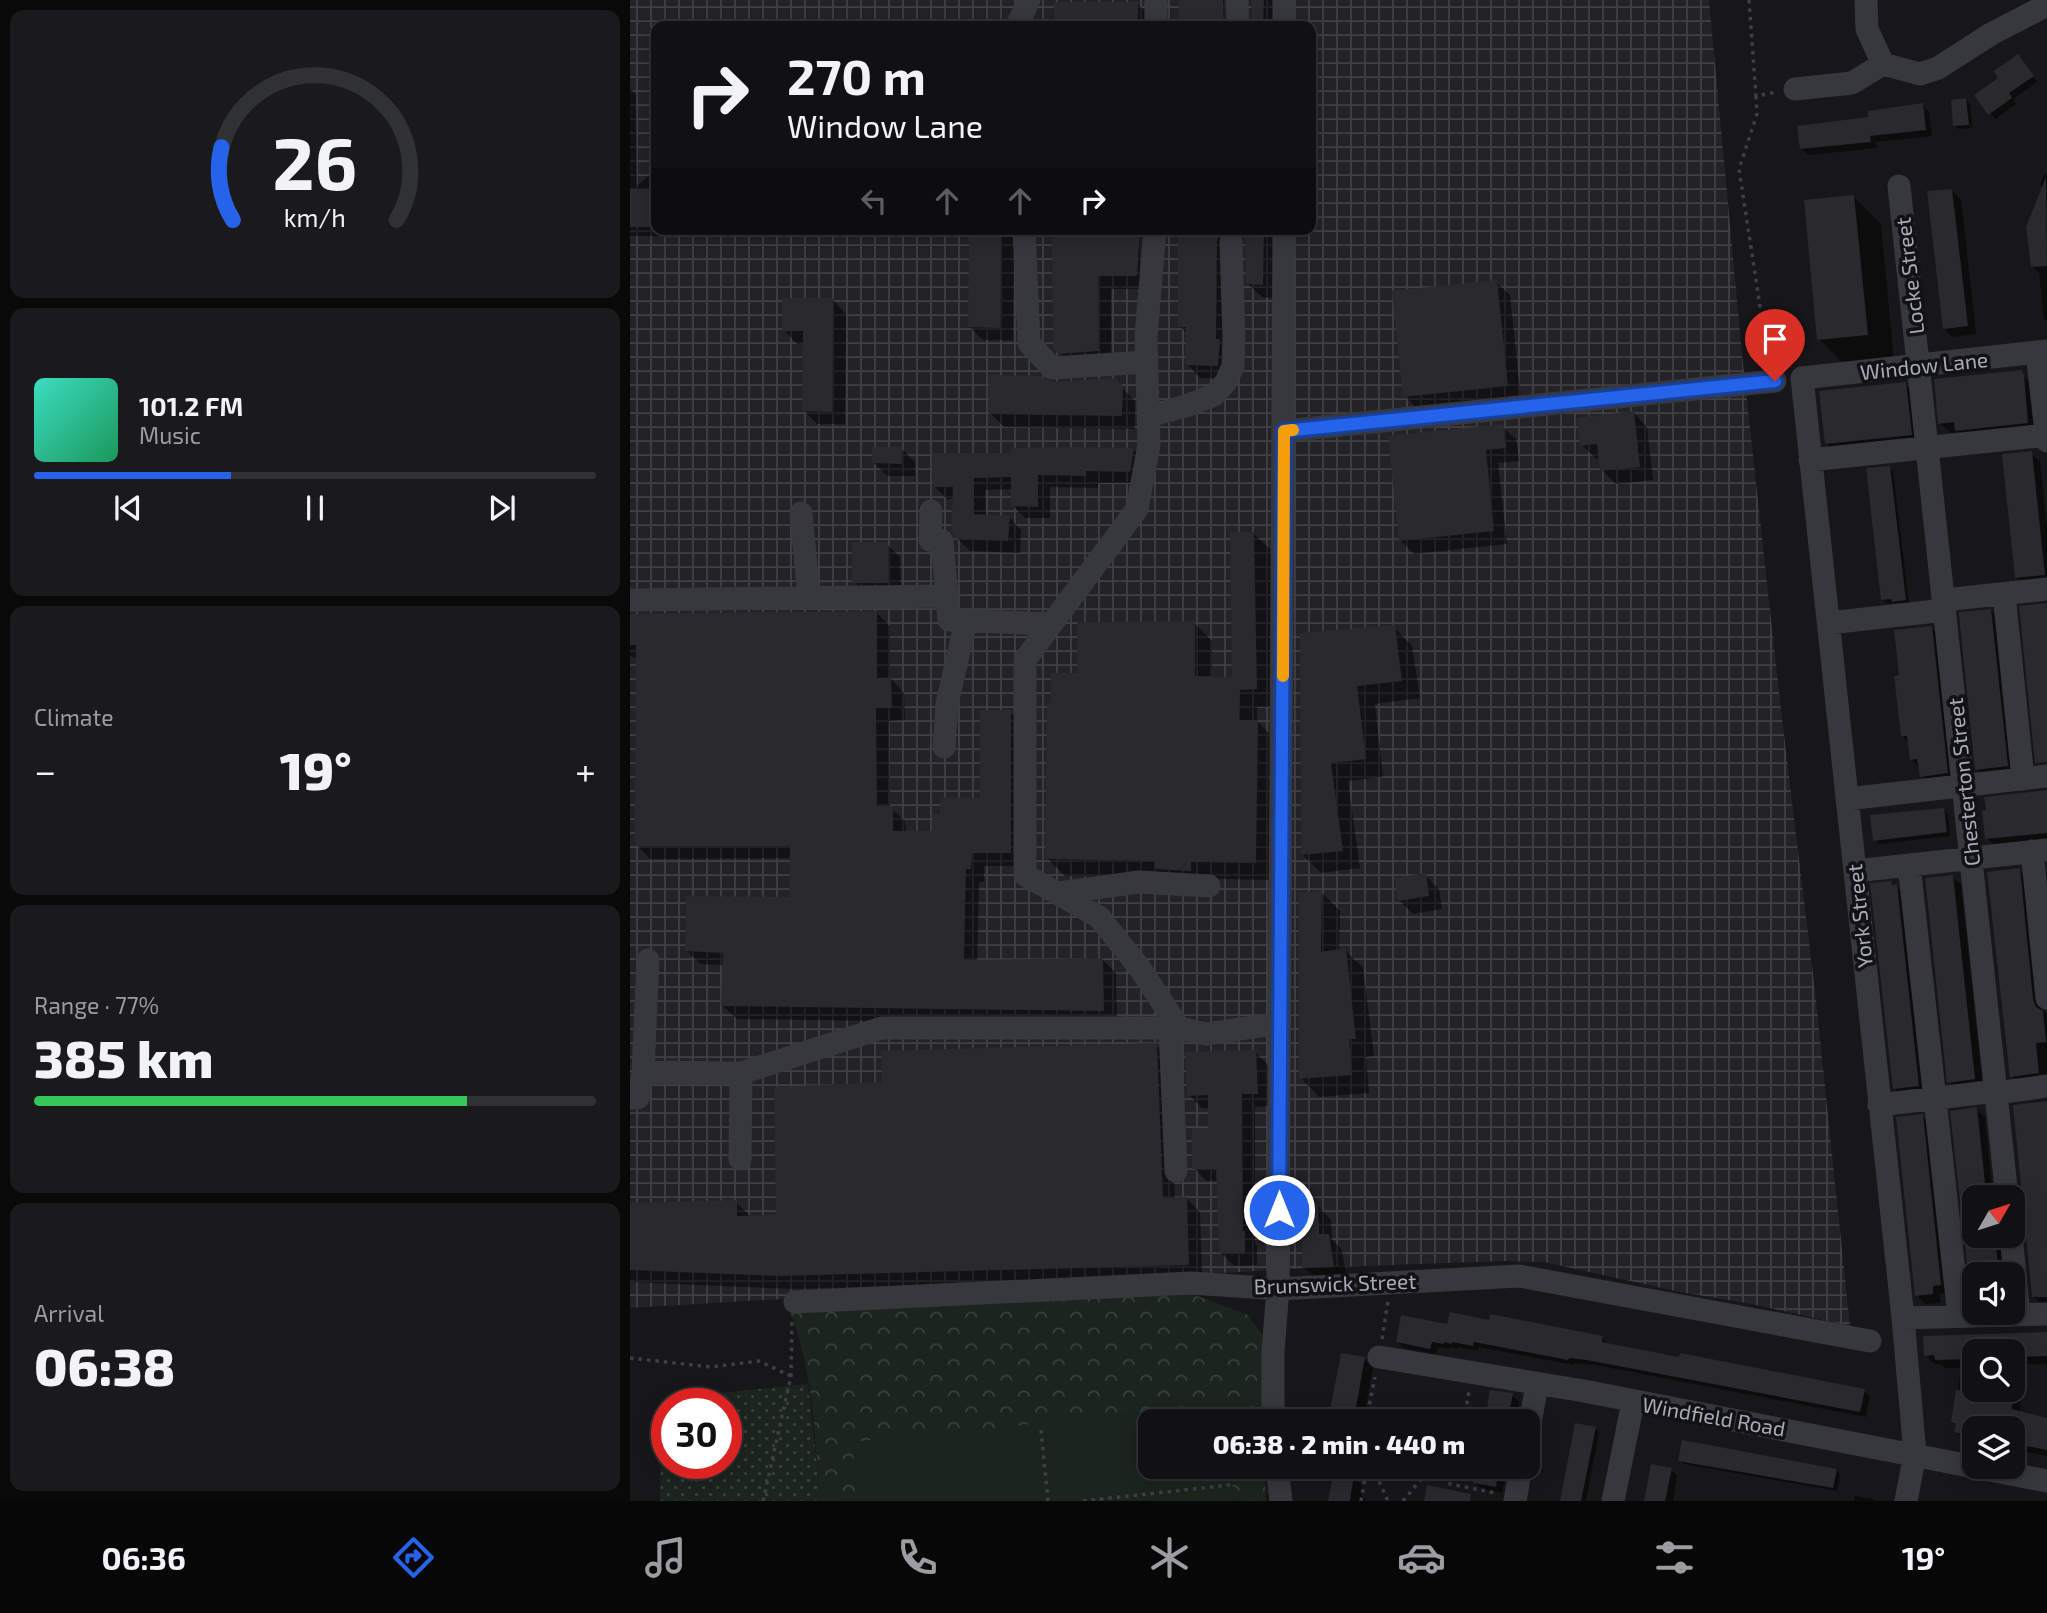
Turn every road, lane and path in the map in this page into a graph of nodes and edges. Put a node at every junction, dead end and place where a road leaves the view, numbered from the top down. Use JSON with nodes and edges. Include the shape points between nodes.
{"nodes":[{"id":1,"x":1029,"y":0,"type":"edge"},
{"id":2,"x":1156,"y":0,"type":"edge"},
{"id":3,"x":1237,"y":0,"type":"edge"},
{"id":4,"x":1284,"y":0,"type":"edge"},
{"id":5,"x":1749,"y":0,"type":"edge"},
{"id":6,"x":1866,"y":0,"type":"edge"},
{"id":7,"x":2047,"y":5,"type":"edge"},
{"id":8,"x":1019,"y":21,"type":"edge"},
{"id":9,"x":1156,"y":21,"type":"edge"},
{"id":10,"x":1238,"y":21,"type":"edge"},
{"id":11,"x":1284,"y":21,"type":"edge"},
{"id":12,"x":1883,"y":64,"type":"junction"},
{"id":13,"x":1795,"y":89,"type":"joint"},
{"id":14,"x":1756,"y":96,"type":"junction"},
{"id":15,"x":1899,"y":186,"type":"dead end"},
{"id":16,"x":1024,"y":235,"type":"edge"},
{"id":17,"x":1154,"y":235,"type":"edge"},
{"id":18,"x":1284,"y":235,"type":"edge"},
{"id":19,"x":1231,"y":242,"type":"dead end"},
{"id":20,"x":2042,"y":352,"type":"edge"},
{"id":21,"x":1147,"y":362,"type":"junction"},
{"id":22,"x":1919,"y":366,"type":"junction"},
{"id":23,"x":1802,"y":378,"type":"junction"},
{"id":24,"x":1775,"y":381,"type":"dead end"},
{"id":25,"x":1149,"y":416,"type":"junction"},
{"id":26,"x":1284,"y":431,"type":"junction"},
{"id":27,"x":2047,"y":435,"type":"edge"},
{"id":28,"x":2047,"y":441,"type":"edge"},
{"id":29,"x":1928,"y":448,"type":"junction"},
{"id":30,"x":1810,"y":460,"type":"junction"},
{"id":31,"x":931,"y":511,"type":"dead end"},
{"id":32,"x":801,"y":513,"type":"dead end"},
{"id":33,"x":2047,"y":589,"type":"edge"},
{"id":34,"x":2004,"y":594,"type":"junction"},
{"id":35,"x":947,"y":596,"type":"junction"},
{"id":36,"x":809,"y":597,"type":"junction"},
{"id":37,"x":630,"y":600,"type":"edge"},
{"id":38,"x":1945,"y":605,"type":"junction"},
{"id":39,"x":966,"y":621,"type":"junction"},
{"id":40,"x":1829,"y":623,"type":"junction"},
{"id":41,"x":1051,"y":624,"type":"junction"},
{"id":42,"x":944,"y":747,"type":"dead end"},
{"id":43,"x":2047,"y":776,"type":"edge"},
{"id":44,"x":2023,"y":779,"type":"junction"},
{"id":45,"x":1964,"y":786,"type":"junction"},
{"id":46,"x":1847,"y":799,"type":"junction"},
{"id":47,"x":2040,"y":851,"type":"edge"},
{"id":48,"x":1971,"y":858,"type":"junction"},
{"id":49,"x":1909,"y":865,"type":"junction"},
{"id":50,"x":1855,"y":871,"type":"junction"},
{"id":51,"x":1209,"y":886,"type":"dead end"},
{"id":52,"x":1059,"y":893,"type":"junction"},
{"id":53,"x":648,"y":960,"type":"dead end"},
{"id":54,"x":2047,"y":998,"type":"edge"},
{"id":55,"x":1280,"y":1023,"type":"junction"},
{"id":56,"x":1175,"y":1028,"type":"junction"},
{"id":57,"x":643,"y":1072,"type":"junction"},
{"id":58,"x":741,"y":1073,"type":"junction"},
{"id":59,"x":2047,"y":1086,"type":"edge"},
{"id":60,"x":1996,"y":1092,"type":"junction"},
{"id":61,"x":630,"y":1098,"type":"edge"},
{"id":62,"x":1935,"y":1098,"type":"junction"},
{"id":63,"x":1879,"y":1105,"type":"junction"},
{"id":64,"x":740,"y":1160,"type":"dead end"},
{"id":65,"x":1176,"y":1171,"type":"dead end"},
{"id":66,"x":2006,"y":1185,"type":"edge"},
{"id":67,"x":1390,"y":1282,"type":"junction"},
{"id":68,"x":1278,"y":1289,"type":"junction"},
{"id":69,"x":794,"y":1310,"type":"joint"},
{"id":70,"x":2047,"y":1314,"type":"edge"},
{"id":71,"x":2025,"y":1315,"type":"edge"},
{"id":72,"x":1959,"y":1317,"type":"junction"},
{"id":73,"x":1962,"y":1317,"type":"edge"},
{"id":74,"x":1903,"y":1318,"type":"junction"},
{"id":75,"x":1870,"y":1341,"type":"dead end"},
{"id":76,"x":1379,"y":1357,"type":"junction"},
{"id":77,"x":630,"y":1358,"type":"edge"},
{"id":78,"x":1473,"y":1372,"type":"junction"},
{"id":79,"x":791,"y":1376,"type":"junction"},
{"id":80,"x":1538,"y":1385,"type":"junction"},
{"id":81,"x":1633,"y":1402,"type":"junction"},
{"id":82,"x":1273,"y":1409,"type":"edge"},
{"id":83,"x":1368,"y":1409,"type":"edge"},
{"id":84,"x":1466,"y":1409,"type":"edge"},
{"id":85,"x":1533,"y":1409,"type":"edge"},
{"id":86,"x":1041,"y":1430,"type":"dead end"},
{"id":87,"x":1915,"y":1454,"type":"junction"},
{"id":88,"x":1278,"y":1479,"type":"edge"},
{"id":89,"x":1367,"y":1479,"type":"edge"},
{"id":90,"x":1377,"y":1479,"type":"edge"},
{"id":91,"x":1421,"y":1479,"type":"edge"},
{"id":92,"x":1452,"y":1479,"type":"edge"},
{"id":93,"x":1519,"y":1479,"type":"edge"},
{"id":94,"x":2047,"y":1481,"type":"edge"},
{"id":95,"x":1230,"y":1485,"type":"dead end"},
{"id":96,"x":1515,"y":1499,"type":"edge"},
{"id":97,"x":763,"y":1501,"type":"edge"},
{"id":98,"x":1048,"y":1501,"type":"edge"},
{"id":99,"x":1083,"y":1501,"type":"edge"},
{"id":100,"x":1281,"y":1501,"type":"edge"},
{"id":101,"x":1361,"y":1501,"type":"edge"},
{"id":102,"x":1388,"y":1501,"type":"edge"},
{"id":103,"x":1403,"y":1501,"type":"edge"},
{"id":104,"x":1613,"y":1501,"type":"edge"},
{"id":105,"x":1906,"y":1501,"type":"edge"}],
"edges":[{"from":1,"to":8,"type":"street"},
{"from":2,"to":9,"type":"street"},
{"from":3,"to":10,"type":"street"},
{"from":4,"to":11,"type":"street"},
{"from":5,"to":14,"type":"path"},
{"from":6,"to":12,"type":"street","via":[[1867,29]]},
{"from":7,"to":12,"type":"street","via":[[1937,68],[1920,74]]},
{"from":12,"to":13,"type":"street","via":[[1852,83]]},
{"from":13,"to":14,"type":"path"},
{"from":14,"to":23,"type":"path","via":[[1757,114],[1739,169],[1765,339],[1786,339]]},
{"from":15,"to":22,"type":"street","name":"Locke Street"},
{"from":16,"to":21,"type":"street","via":[[1028,343],[1052,368]]},
{"from":17,"to":21,"type":"street"},
{"from":18,"to":26,"type":"street"},
{"from":19,"to":25,"type":"street","via":[[1234,340],[1233,366],[1226,382],[1214,395]]},
{"from":20,"to":22,"type":"street","name":"Window Lane"},
{"from":20,"to":27,"type":"street"},
{"from":21,"to":25,"type":"street"},
{"from":22,"to":23,"type":"street","name":"Window Lane"},
{"from":22,"to":29,"type":"street","name":"Chesterton Street"},
{"from":23,"to":30,"type":"street","name":"York Street"},
{"from":24,"to":26,"type":"street"},
{"from":25,"to":41,"type":"street","via":[[1149,445],[1136,509]]},
{"from":26,"to":55,"type":"street"},
{"from":27,"to":28,"type":"street"},
{"from":27,"to":29,"type":"street"},
{"from":29,"to":30,"type":"street"},
{"from":29,"to":38,"type":"street","name":"Chesterton Street"},
{"from":30,"to":40,"type":"street","name":"York Street"},
{"from":31,"to":35,"type":"street","via":[[930,540],[942,541]]},
{"from":32,"to":36,"type":"street"},
{"from":33,"to":34,"type":"street"},
{"from":34,"to":38,"type":"street"},
{"from":34,"to":44,"type":"street"},
{"from":35,"to":36,"type":"street"},
{"from":35,"to":39,"type":"street","via":[[949,620]]},
{"from":36,"to":37,"type":"street"},
{"from":38,"to":40,"type":"street"},
{"from":38,"to":45,"type":"street","name":"Chesterton Street"},
{"from":39,"to":41,"type":"street"},
{"from":39,"to":42,"type":"street","via":[[947,704]]},
{"from":40,"to":46,"type":"street","name":"York Street"},
{"from":41,"to":52,"type":"street","via":[[1024,660],[1025,875]]},
{"from":43,"to":44,"type":"street"},
{"from":44,"to":45,"type":"street"},
{"from":45,"to":46,"type":"street"},
{"from":45,"to":48,"type":"street","name":"Chesterton Street"},
{"from":46,"to":50,"type":"street","name":"York Street"},
{"from":47,"to":48,"type":"street"},
{"from":47,"to":54,"type":"street"},
{"from":48,"to":49,"type":"street"},
{"from":48,"to":60,"type":"street","name":"Chesterton Street"},
{"from":49,"to":50,"type":"street"},
{"from":49,"to":62,"type":"street"},
{"from":50,"to":63,"type":"street","name":"York Street"},
{"from":51,"to":52,"type":"street","via":[[1139,882]]},
{"from":52,"to":56,"type":"street","via":[[1099,917],[1139,967]]},
{"from":53,"to":57,"type":"street"},
{"from":55,"to":56,"type":"street","via":[[1206,1034]]},
{"from":55,"to":68,"type":"street"},
{"from":56,"to":58,"type":"street","via":[[882,1028]]},
{"from":56,"to":65,"type":"street"},
{"from":57,"to":58,"type":"street"},
{"from":57,"to":61,"type":"street","via":[[638,1098]]},
{"from":58,"to":64,"type":"street"},
{"from":59,"to":60,"type":"street"},
{"from":60,"to":62,"type":"street"},
{"from":60,"to":66,"type":"street","name":"Chesterton Street"},
{"from":62,"to":63,"type":"street"},
{"from":62,"to":72,"type":"street"},
{"from":63,"to":74,"type":"street","name":"York Street"},
{"from":67,"to":68,"type":"street","name":"Brunswick Street"},
{"from":67,"to":75,"type":"street","name":"Brunswick Street","via":[[1519,1276]]},
{"from":67,"to":76,"type":"path"},
{"from":68,"to":69,"type":"street","name":"Brunswick Street","via":[[1191,1283]]},
{"from":68,"to":82,"type":"street"},
{"from":69,"to":79,"type":"path"},
{"from":70,"to":71,"type":"street"},
{"from":72,"to":73,"type":"street"},
{"from":72,"to":74,"type":"street"},
{"from":74,"to":87,"type":"street","name":"York Street"},
{"from":76,"to":78,"type":"street","name":"Windfield Road"},
{"from":76,"to":83,"type":"path"},
{"from":77,"to":79,"type":"path","via":[[711,1367],[759,1361]]},
{"from":78,"to":80,"type":"street","name":"Windfield Road"},
{"from":78,"to":84,"type":"path"},
{"from":79,"to":97,"type":"path"},
{"from":80,"to":81,"type":"street","name":"Windfield Road"},
{"from":80,"to":85,"type":"street"},
{"from":81,"to":87,"type":"street","name":"Windfield Road"},
{"from":81,"to":104,"type":"street"},
{"from":86,"to":98,"type":"path"},
{"from":87,"to":94,"type":"street","name":"Windfield Road"},
{"from":87,"to":105,"type":"street","name":"York Street"},
{"from":88,"to":100,"type":"street"},
{"from":89,"to":101,"type":"path"},
{"from":90,"to":102,"type":"path"},
{"from":91,"to":103,"type":"path"},
{"from":92,"to":96,"type":"path","via":[[1450,1484]]},
{"from":93,"to":96,"type":"street"},
{"from":95,"to":99,"type":"path"}]}
